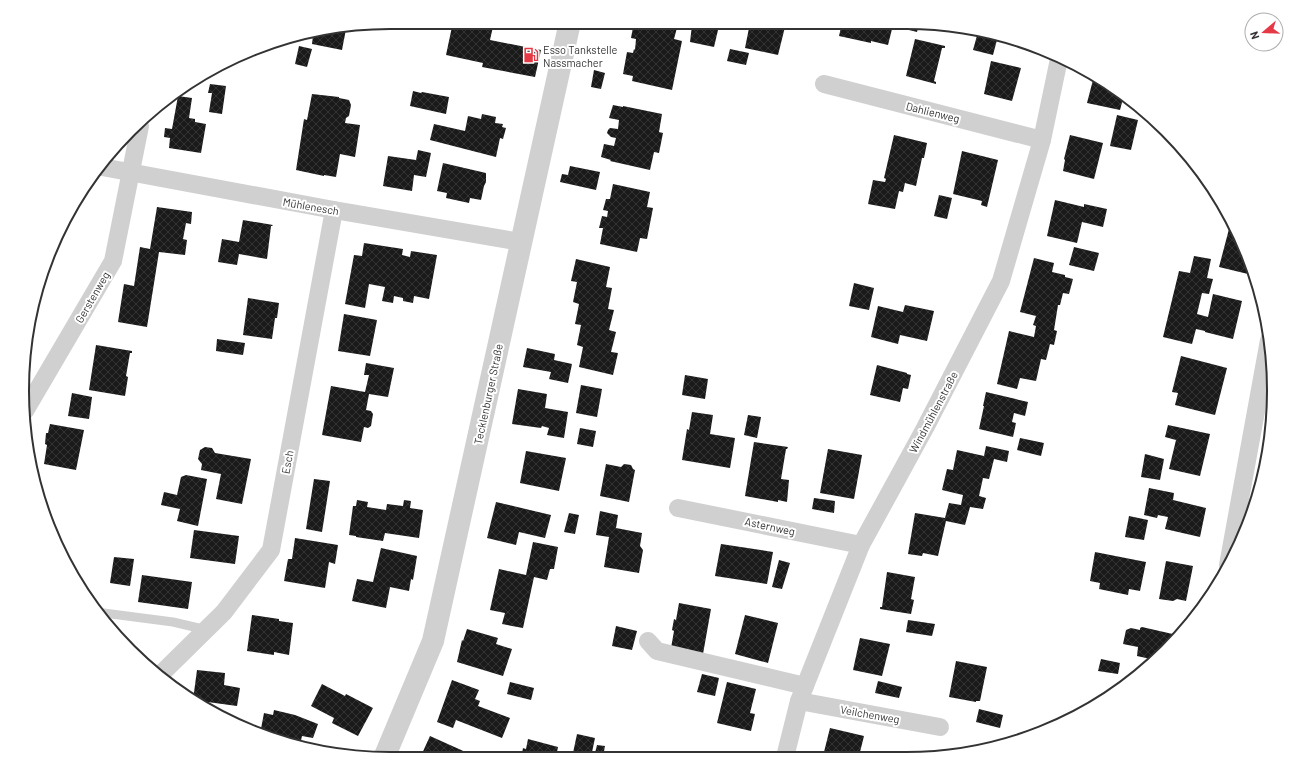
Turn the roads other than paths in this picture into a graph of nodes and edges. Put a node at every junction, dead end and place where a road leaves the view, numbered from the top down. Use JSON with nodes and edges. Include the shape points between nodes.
{"nodes":[{"id":1,"x":568,"y":29,"type":"edge"},
{"id":2,"x":1058,"y":63,"type":"edge"},
{"id":3,"x":824,"y":84,"type":"dead end"},
{"id":4,"x":139,"y":131,"type":"edge"},
{"id":5,"x":1042,"y":140,"type":"junction"},
{"id":6,"x":106,"y":168,"type":"edge"},
{"id":7,"x":130,"y":172,"type":"junction"},
{"id":8,"x":334,"y":210,"type":"junction"},
{"id":9,"x":521,"y":242,"type":"junction"},
{"id":10,"x":1265,"y":360,"type":"edge"},
{"id":11,"x":30,"y":403,"type":"edge"},
{"id":12,"x":678,"y":508,"type":"dead end"},
{"id":13,"x":861,"y":545,"type":"junction"},
{"id":14,"x":1231,"y":547,"type":"edge"},
{"id":15,"x":106,"y":613,"type":"edge"},
{"id":16,"x":206,"y":630,"type":"junction"},
{"id":17,"x":648,"y":641,"type":"dead end"},
{"id":18,"x":163,"y":672,"type":"edge"},
{"id":19,"x":802,"y":694,"type":"junction"},
{"id":20,"x":940,"y":727,"type":"dead end"},
{"id":21,"x":387,"y":752,"type":"edge"},
{"id":22,"x":786,"y":752,"type":"edge"}],
"edges":[{"from":1,"to":9,"type":"street","name":"Tecklenburger Straße"},
{"from":2,"to":5,"type":"street","name":"Windmühlenstraße"},
{"from":3,"to":5,"type":"street","name":"Dahlienweg"},
{"from":4,"to":7,"type":"street","name":"Gerstenweg"},
{"from":5,"to":13,"type":"street","name":"Windmühlenstraße","via":[[1001,281],[926,428]]},
{"from":6,"to":7,"type":"street","name":"Mühlenesch"},
{"from":7,"to":8,"type":"street","name":"Mühlenesch"},
{"from":7,"to":11,"type":"street","name":"Gerstenweg","via":[[113,261]]},
{"from":8,"to":9,"type":"street","name":"Mühlenesch"},
{"from":8,"to":16,"type":"street","name":"Esch","via":[[271,550],[224,612]]},
{"from":9,"to":21,"type":"street","name":"Tecklenburger Straße","via":[[433,641]]},
{"from":10,"to":14,"type":"street"},
{"from":12,"to":13,"type":"street","name":"Asternweg"},
{"from":13,"to":19,"type":"street","name":"Windmühlenstraße"},
{"from":15,"to":16,"type":"lane","via":[[173,622]]},
{"from":16,"to":18,"type":"street","name":"Esch"},
{"from":17,"to":19,"type":"street","name":"Veilchenweg","via":[[657,651]]},
{"from":19,"to":20,"type":"street","name":"Veilchenweg"},
{"from":19,"to":22,"type":"street","name":"Windmühlenstraße"}]}
